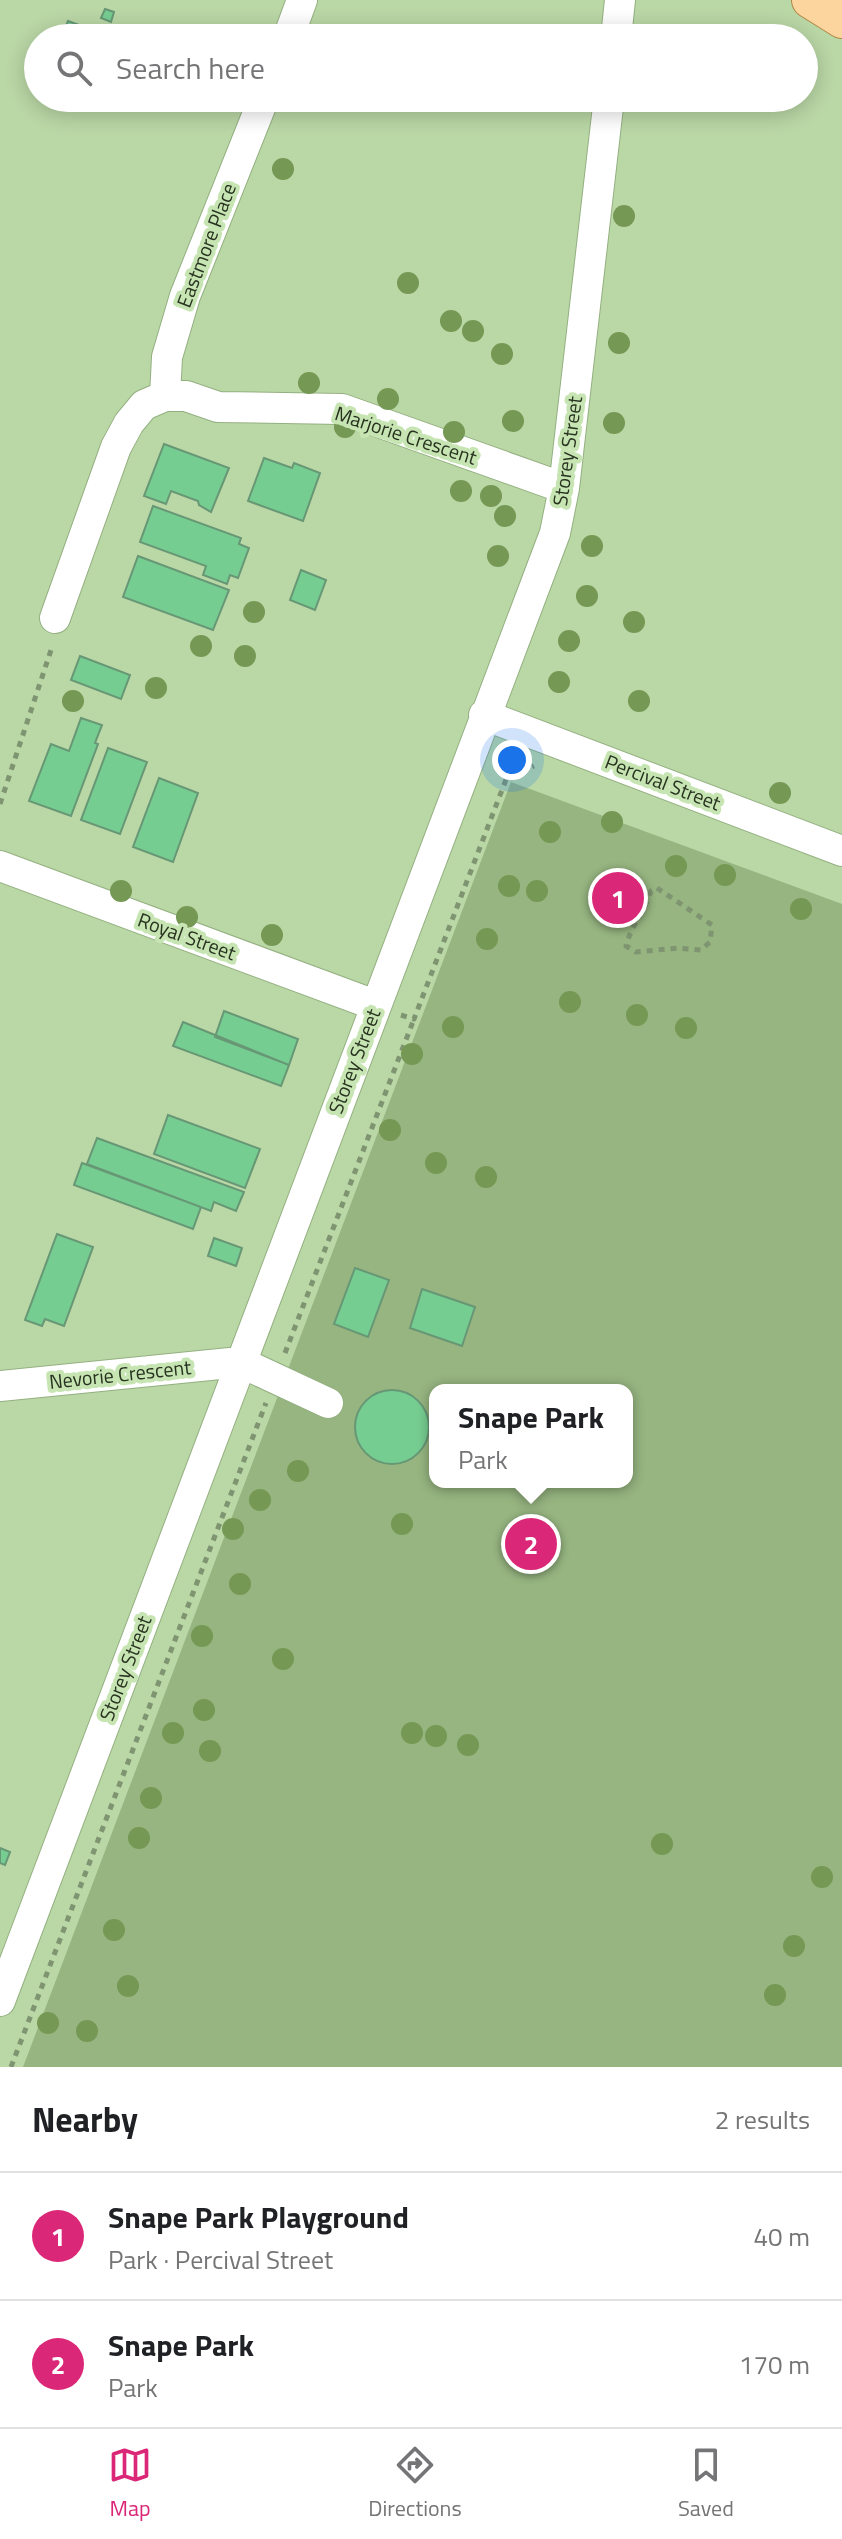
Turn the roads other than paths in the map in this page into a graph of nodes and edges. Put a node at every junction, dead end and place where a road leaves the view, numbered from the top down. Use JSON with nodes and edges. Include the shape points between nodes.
{"nodes":[{"id":1,"x":302,"y":0,"type":"edge"},
{"id":2,"x":620,"y":0,"type":"edge"},
{"id":3,"x":810,"y":0,"type":"edge"},
{"id":4,"x":842,"y":20,"type":"edge"},
{"id":5,"x":293,"y":24,"type":"edge"},
{"id":6,"x":617,"y":24,"type":"edge"},
{"id":7,"x":258,"y":112,"type":"edge"},
{"id":8,"x":607,"y":112,"type":"edge"},
{"id":9,"x":165,"y":396,"type":"junction"},
{"id":10,"x":564,"y":488,"type":"junction"},
{"id":11,"x":56,"y":614,"type":"road end"},
{"id":12,"x":484,"y":715,"type":"junction"},
{"id":13,"x":842,"y":851,"type":"edge"},
{"id":14,"x":0,"y":866,"type":"edge"},
{"id":15,"x":375,"y":1005,"type":"junction"},
{"id":16,"x":240,"y":1362,"type":"junction"},
{"id":17,"x":0,"y":1386,"type":"edge"},
{"id":18,"x":328,"y":1403,"type":"dead end"},
{"id":19,"x":0,"y":2001,"type":"edge"}],
"edges":[{"from":1,"to":5,"type":"street"},
{"from":2,"to":6,"type":"street"},
{"from":3,"to":4,"type":"main road"},
{"from":7,"to":9,"type":"street","name":"Eastmore Place","via":[[185,296],[167,357]]},
{"from":8,"to":10,"type":"street","name":"Storey Street"},
{"from":9,"to":10,"type":"street","name":"Marjorie Crescent","via":[[186,396],[218,407],[342,409]]},
{"from":9,"to":11,"type":"street","via":[[144,405],[116,447]]},
{"from":10,"to":12,"type":"street","name":"Storey Street","via":[[555,533]]},
{"from":12,"to":13,"type":"street","name":"Percival Street"},
{"from":12,"to":15,"type":"street","name":"Storey Street"},
{"from":14,"to":15,"type":"street","name":"Royal Street"},
{"from":15,"to":16,"type":"street","name":"Storey Street"},
{"from":16,"to":17,"type":"street","name":"Nevorie Crescent"},
{"from":16,"to":18,"type":"street"},
{"from":16,"to":19,"type":"street","name":"Storey Street"}]}
